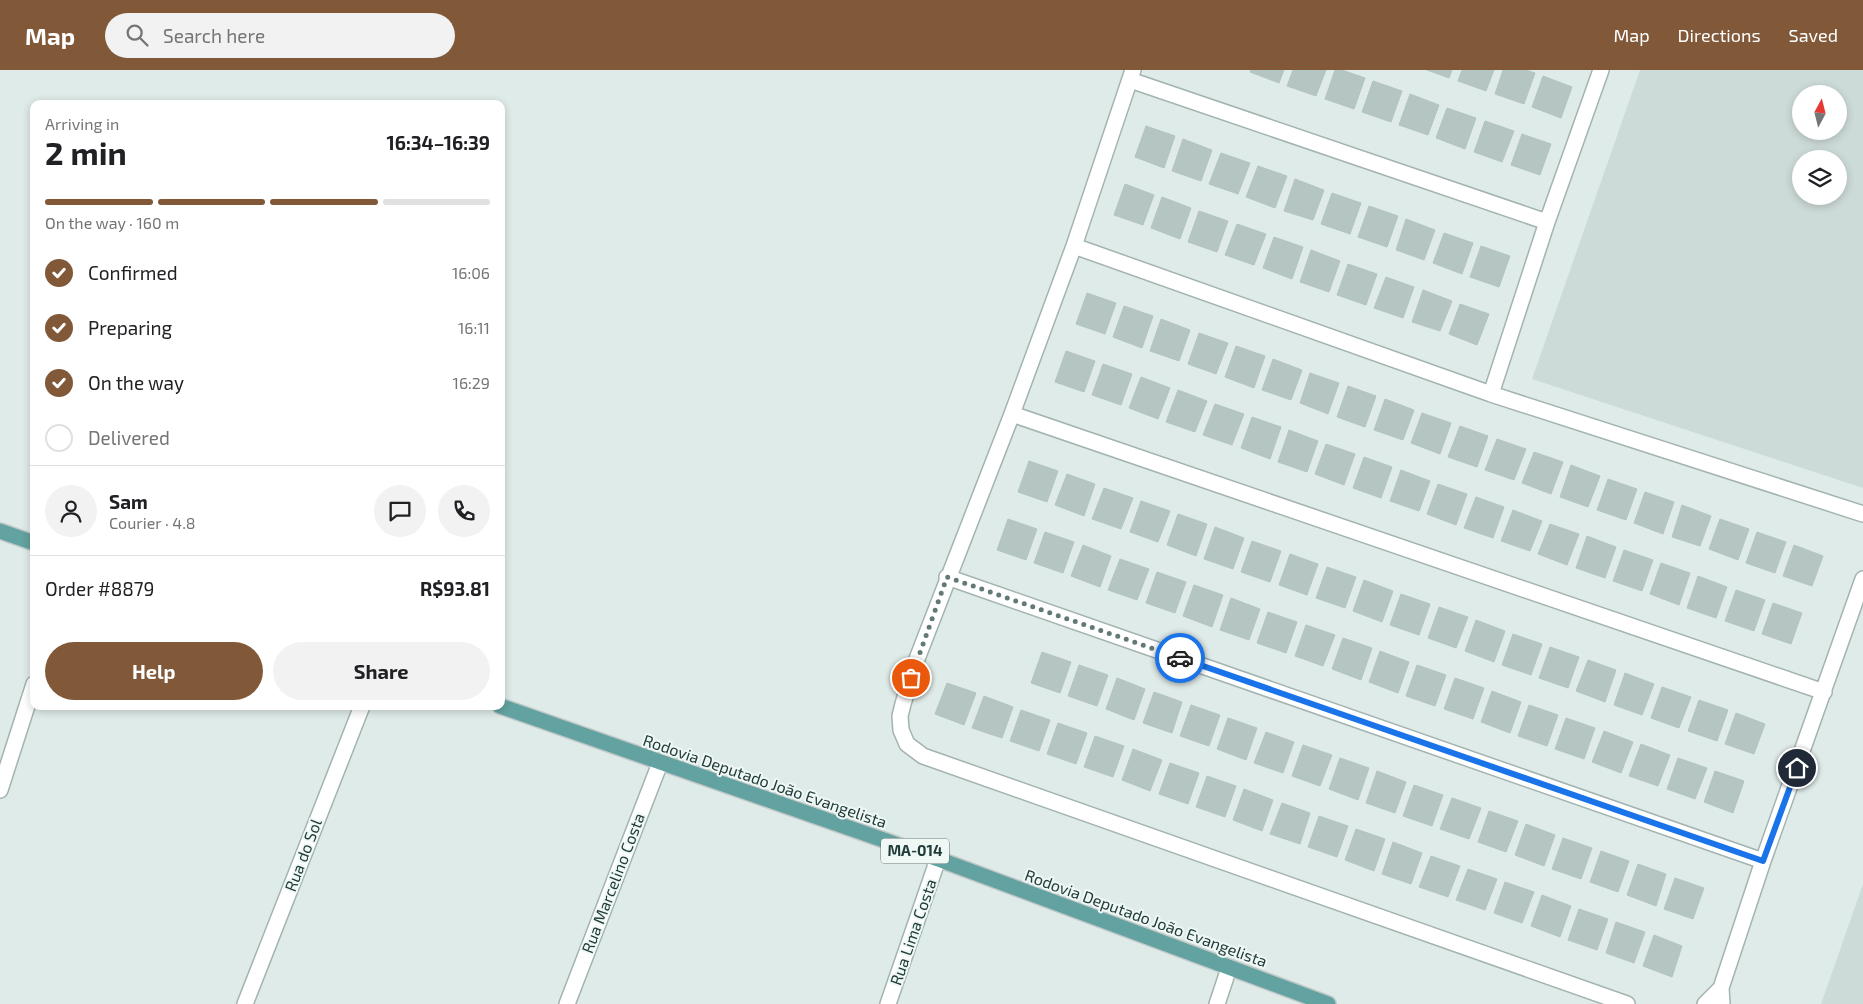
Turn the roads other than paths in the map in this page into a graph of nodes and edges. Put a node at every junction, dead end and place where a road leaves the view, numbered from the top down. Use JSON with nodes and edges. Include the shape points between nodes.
{"nodes":[{"id":1,"x":1601,"y":70,"type":"edge"},
{"id":2,"x":1132,"y":75,"type":"edge"},
{"id":3,"x":1547,"y":222,"type":"junction"},
{"id":4,"x":1074,"y":246,"type":"junction"},
{"id":5,"x":1491,"y":394,"type":"junction"},
{"id":6,"x":1012,"y":414,"type":"junction"},
{"id":7,"x":1863,"y":514,"type":"edge"},
{"id":8,"x":0,"y":531,"type":"edge"},
{"id":9,"x":30,"y":542,"type":"edge"},
{"id":10,"x":947,"y":577,"type":"junction"},
{"id":11,"x":1863,"y":579,"type":"edge"},
{"id":12,"x":1824,"y":692,"type":"junction"},
{"id":13,"x":30,"y":696,"type":"edge"},
{"id":14,"x":505,"y":708,"type":"edge"},
{"id":15,"x":360,"y":710,"type":"edge"},
{"id":16,"x":660,"y":763,"type":"junction"},
{"id":17,"x":0,"y":790,"type":"edge"},
{"id":18,"x":938,"y":859,"type":"junction"},
{"id":19,"x":1763,"y":861,"type":"junction"},
{"id":20,"x":1229,"y":968,"type":"junction"},
{"id":21,"x":1721,"y":988,"type":"junction"},
{"id":22,"x":245,"y":1004,"type":"edge"},
{"id":23,"x":567,"y":1004,"type":"edge"},
{"id":24,"x":888,"y":1004,"type":"edge"},
{"id":25,"x":1217,"y":1004,"type":"edge"},
{"id":26,"x":1328,"y":1004,"type":"edge"},
{"id":27,"x":1627,"y":1004,"type":"edge"},
{"id":28,"x":1705,"y":1004,"type":"edge"},
{"id":29,"x":1722,"y":1004,"type":"edge"}],
"edges":[{"from":1,"to":3,"type":"street"},
{"from":2,"to":3,"type":"street"},
{"from":2,"to":4,"type":"street"},
{"from":3,"to":5,"type":"street"},
{"from":4,"to":5,"type":"street"},
{"from":4,"to":6,"type":"street"},
{"from":5,"to":7,"type":"street"},
{"from":6,"to":10,"type":"street"},
{"from":6,"to":12,"type":"street"},
{"from":8,"to":9,"type":"main road"},
{"from":10,"to":19,"type":"street"},
{"from":10,"to":27,"type":"street","via":[[900,716],[907,744],[923,756]]},
{"from":11,"to":12,"type":"street"},
{"from":12,"to":19,"type":"street"},
{"from":13,"to":17,"type":"street"},
{"from":14,"to":16,"type":"main road","name":"Rodovia Deputado João Evangelista","number":"MA-014"},
{"from":15,"to":22,"type":"street","name":"Rua do Sol"},
{"from":16,"to":18,"type":"main road","name":"Rodovia Deputado João Evangelista","number":"MA-014"},
{"from":16,"to":23,"type":"street","name":"Rua Marcelino Costa"},
{"from":18,"to":20,"type":"main road","name":"Rodovia Deputado João Evangelista","number":"MA-014"},
{"from":18,"to":24,"type":"street","name":"Rua Lima Costa"},
{"from":19,"to":21,"type":"street"},
{"from":20,"to":25,"type":"street"},
{"from":20,"to":26,"type":"main road","name":"Rodovia Deputado João Evangelista","number":"MA-014"},
{"from":21,"to":28,"type":"street"},
{"from":21,"to":29,"type":"street"}]}
